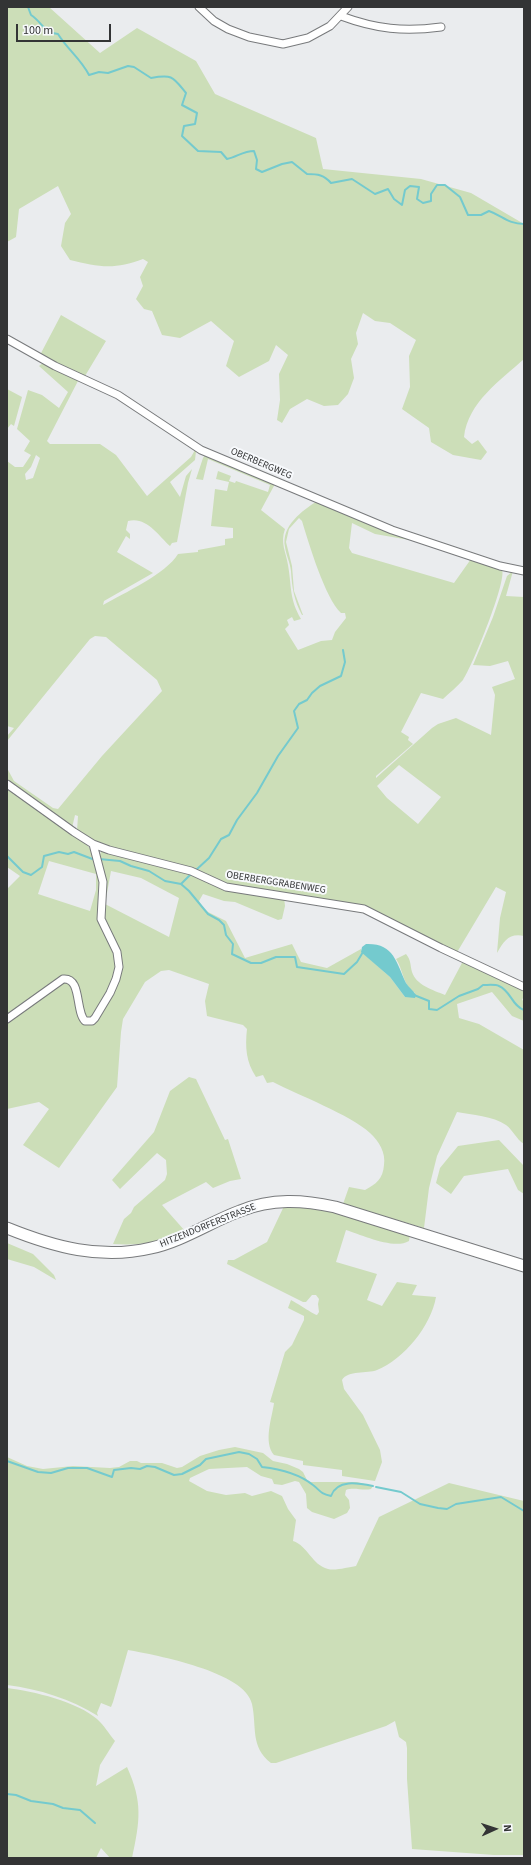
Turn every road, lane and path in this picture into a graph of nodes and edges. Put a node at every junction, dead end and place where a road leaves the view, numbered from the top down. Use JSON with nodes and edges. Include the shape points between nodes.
{"nodes":[{"id":1,"x":199,"y":7,"type":"edge"},
{"id":2,"x":348,"y":7,"type":"edge"},
{"id":3,"x":341,"y":16,"type":"junction"},
{"id":4,"x":441,"y":27,"type":"dead end"},
{"id":5,"x":7,"y":339,"type":"edge"},
{"id":6,"x":524,"y":571,"type":"edge"},
{"id":7,"x":7,"y":784,"type":"edge"},
{"id":8,"x":93,"y":844,"type":"junction"},
{"id":9,"x":524,"y":988,"type":"edge"},
{"id":10,"x":7,"y":1019,"type":"edge"},
{"id":11,"x":7,"y":1228,"type":"edge"},
{"id":12,"x":524,"y":1266,"type":"edge"}],
"edges":[{"from":1,"to":3,"type":"street","via":[[214,21],[228,29],[283,44],[308,38],[330,26]]},
{"from":2,"to":3,"type":"street"},
{"from":3,"to":4,"type":"street","via":[[383,28],[406,31]]},
{"from":5,"to":6,"type":"street","name":"OBERBERGWEG","via":[[55,366],[118,395],[201,450],[392,530],[500,566]]},
{"from":7,"to":8,"type":"street","name":"OBERBERGGRABENWEG"},
{"from":8,"to":9,"type":"street","name":"OBERBERGGRABENWEG","via":[[191,871],[226,886],[364,909]]},
{"from":8,"to":10,"type":"street","via":[[104,882],[101,919],[116,948],[119,961],[116,979],[102,1008],[93,1020],[85,1021],[74,984],[65,979]]},
{"from":11,"to":12,"type":"main road","name":"HITZENDORFERSTRASSE","via":[[78,1250],[124,1253],[172,1242],[250,1207],[276,1202],[304,1201],[339,1208]]}]}
